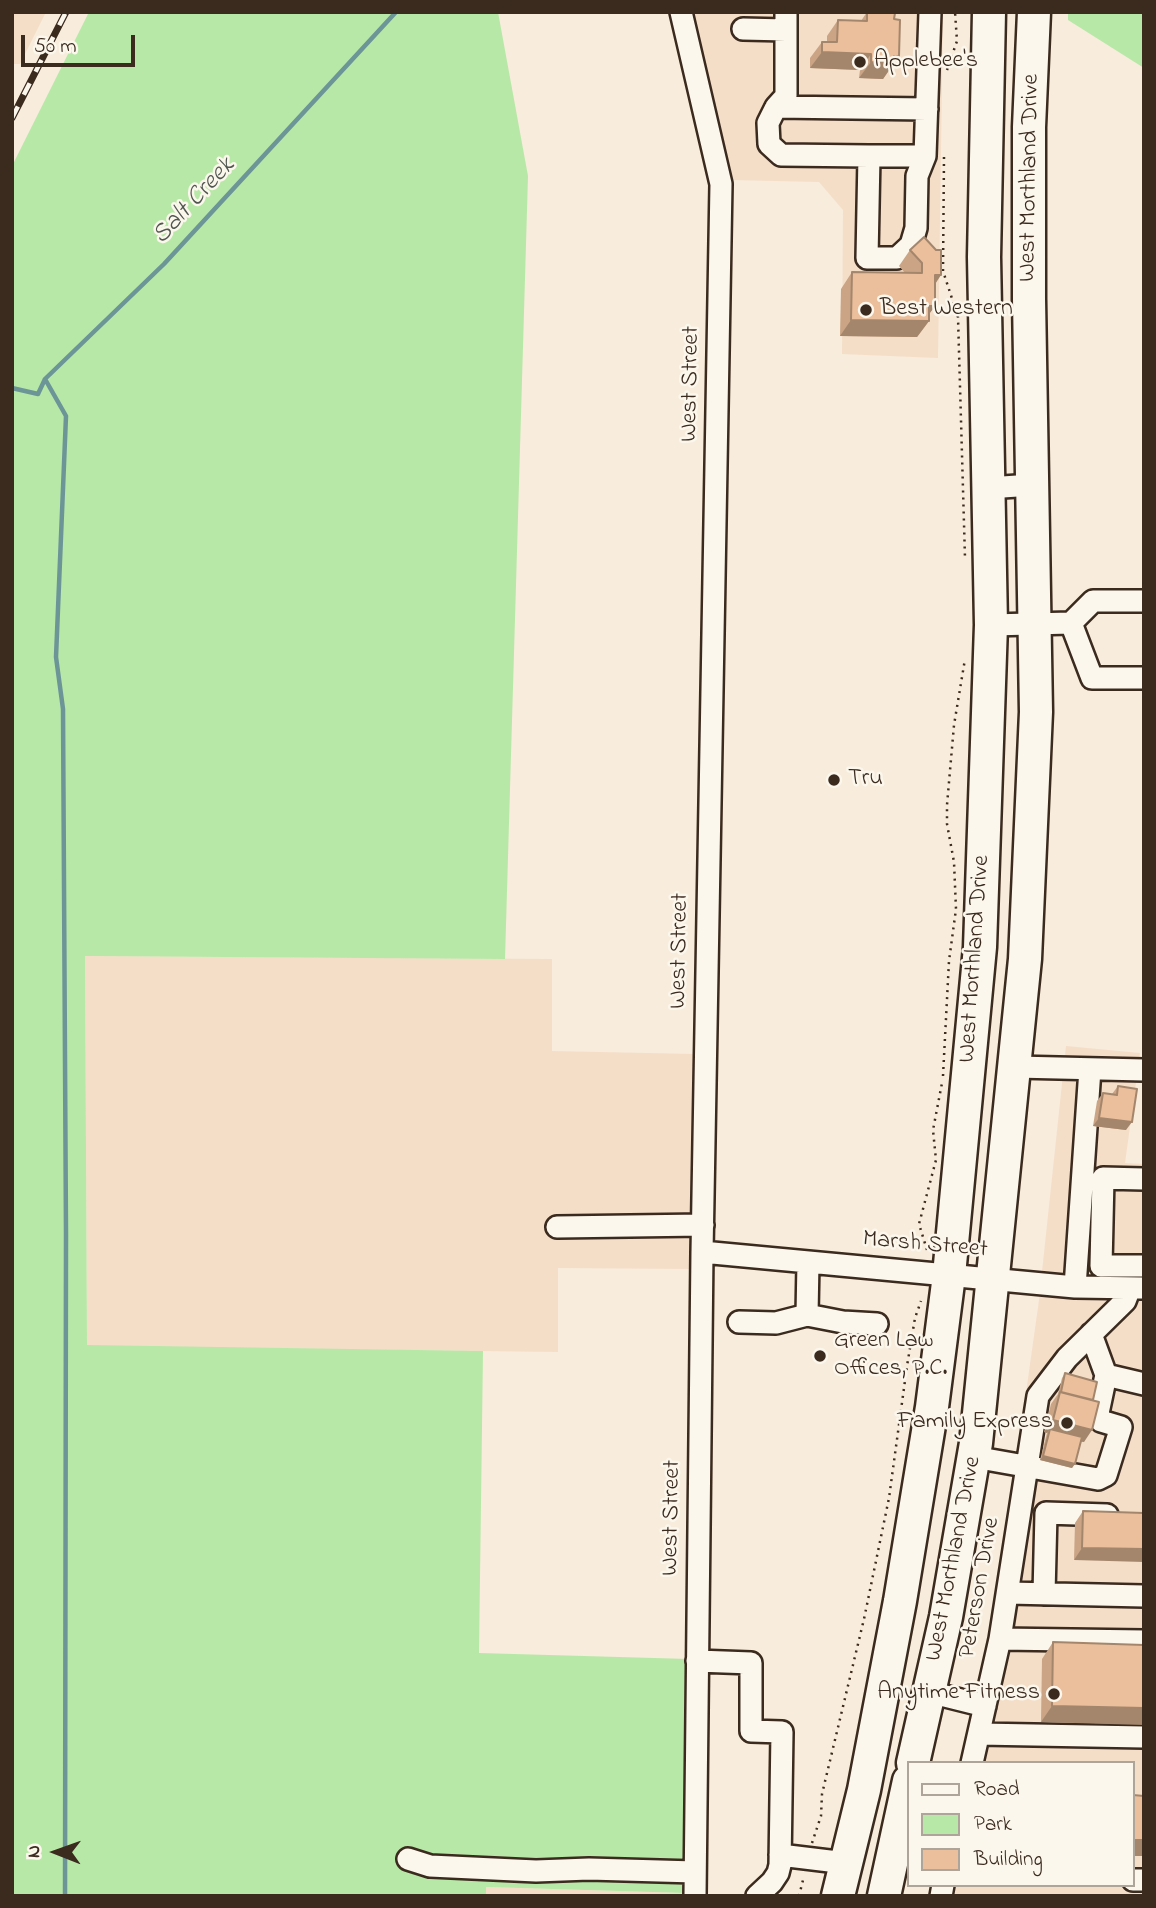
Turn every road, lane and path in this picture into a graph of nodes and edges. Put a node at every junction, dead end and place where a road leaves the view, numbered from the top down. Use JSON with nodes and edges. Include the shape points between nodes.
{"nodes":[{"id":1,"x":681,"y":12,"type":"edge"},
{"id":2,"x":930,"y":12,"type":"edge"},
{"id":3,"x":955,"y":12,"type":"edge"},
{"id":4,"x":989,"y":12,"type":"edge"},
{"id":5,"x":1034,"y":12,"type":"edge"},
{"id":6,"x":786,"y":21,"type":"edge"},
{"id":7,"x":743,"y":29,"type":"dead end"},
{"id":8,"x":945,"y":76,"type":"dead end"},
{"id":9,"x":776,"y":107,"type":"junction"},
{"id":10,"x":927,"y":109,"type":"junction"},
{"id":11,"x":944,"y":146,"type":"dead end"},
{"id":12,"x":869,"y":156,"type":"junction"},
{"id":13,"x":925,"y":156,"type":"junction"},
{"id":14,"x":1032,"y":485,"type":"junction"},
{"id":15,"x":988,"y":488,"type":"junction"},
{"id":16,"x":965,"y":564,"type":"dead end"},
{"id":17,"x":1144,"y":601,"type":"edge"},
{"id":18,"x":1034,"y":622,"type":"junction"},
{"id":19,"x":1071,"y":623,"type":"junction"},
{"id":20,"x":991,"y":625,"type":"junction"},
{"id":21,"x":965,"y":659,"type":"dead end"},
{"id":22,"x":1144,"y":678,"type":"edge"},
{"id":23,"x":1016,"y":1067,"type":"junction"},
{"id":24,"x":1090,"y":1069,"type":"junction"},
{"id":25,"x":1144,"y":1070,"type":"edge"},
{"id":26,"x":1144,"y":1179,"type":"edge"},
{"id":27,"x":703,"y":1225,"type":"junction"},
{"id":28,"x":557,"y":1227,"type":"dead end"},
{"id":29,"x":702,"y":1252,"type":"junction"},
{"id":30,"x":808,"y":1262,"type":"junction"},
{"id":31,"x":1144,"y":1266,"type":"edge"},
{"id":32,"x":938,"y":1274,"type":"junction"},
{"id":33,"x":993,"y":1279,"type":"junction"},
{"id":34,"x":1075,"y":1287,"type":"junction"},
{"id":35,"x":1137,"y":1288,"type":"edge"},
{"id":36,"x":807,"y":1315,"type":"junction"},
{"id":37,"x":738,"y":1322,"type":"dead end"},
{"id":38,"x":877,"y":1324,"type":"dead end"},
{"id":39,"x":1091,"y":1334,"type":"junction"},
{"id":40,"x":1106,"y":1375,"type":"junction"},
{"id":41,"x":1144,"y":1384,"type":"edge"},
{"id":42,"x":974,"y":1457,"type":"junction"},
{"id":43,"x":1028,"y":1465,"type":"junction"},
{"id":44,"x":1128,"y":1515,"type":"edge"},
{"id":45,"x":1008,"y":1593,"type":"junction"},
{"id":46,"x":1044,"y":1594,"type":"junction"},
{"id":47,"x":1144,"y":1596,"type":"edge"},
{"id":48,"x":1000,"y":1639,"type":"junction"},
{"id":49,"x":1144,"y":1641,"type":"edge"},
{"id":50,"x":698,"y":1661,"type":"junction"},
{"id":51,"x":929,"y":1692,"type":"junction"},
{"id":52,"x":985,"y":1706,"type":"junction"},
{"id":53,"x":979,"y":1734,"type":"junction"},
{"id":54,"x":1144,"y":1737,"type":"edge"},
{"id":55,"x":913,"y":1761,"type":"edge"},
{"id":56,"x":972,"y":1761,"type":"edge"},
{"id":57,"x":908,"y":1786,"type":"edge"},
{"id":58,"x":780,"y":1855,"type":"junction"},
{"id":59,"x":808,"y":1858,"type":"junction"},
{"id":60,"x":408,"y":1859,"type":"dead end"},
{"id":61,"x":846,"y":1863,"type":"junction"},
{"id":62,"x":695,"y":1872,"type":"junction"},
{"id":63,"x":695,"y":1896,"type":"edge"},
{"id":64,"x":757,"y":1896,"type":"edge"},
{"id":65,"x":799,"y":1896,"type":"edge"},
{"id":66,"x":838,"y":1896,"type":"edge"},
{"id":67,"x":884,"y":1896,"type":"edge"}],
"edges":[{"from":1,"to":27,"type":"street","name":"West Street","via":[[722,184]]},
{"from":2,"to":10,"type":"street"},
{"from":3,"to":8,"type":"path","via":[[957,41]]},
{"from":4,"to":15,"type":"highway","name":"West Morthland Drive","via":[[984,257]]},
{"from":5,"to":14,"type":"highway","name":"West Morthland Drive","via":[[1029,127]]},
{"from":6,"to":7,"type":"street"},
{"from":6,"to":9,"type":"street","via":[[786,96]]},
{"from":9,"to":10,"type":"street"},
{"from":9,"to":12,"type":"street","via":[[768,123],[769,144],[781,155]]},
{"from":10,"to":13,"type":"street"},
{"from":11,"to":16,"type":"path","via":[[943,271],[958,317]]},
{"from":12,"to":13,"type":"street"},
{"from":12,"to":13,"type":"street","via":[[867,258],[897,258],[911,245],[916,228],[917,176]]},
{"from":14,"to":15,"type":"street"},
{"from":14,"to":18,"type":"highway","name":"West Morthland Drive"},
{"from":15,"to":20,"type":"highway","name":"West Morthland Drive"},
{"from":17,"to":19,"type":"street","via":[[1094,601]]},
{"from":18,"to":19,"type":"street"},
{"from":18,"to":20,"type":"street"},
{"from":18,"to":23,"type":"highway","name":"West Morthland Drive","via":[[1031,843]]},
{"from":19,"to":22,"type":"street","via":[[1092,678]]},
{"from":20,"to":32,"type":"highway","name":"West Morthland Drive","via":[[980,947]]},
{"from":21,"to":32,"type":"path","via":[[947,805],[956,909],[943,1076],[933,1130],[936,1160],[919,1224]]},
{"from":23,"to":24,"type":"street"},
{"from":23,"to":33,"type":"highway","name":"West Morthland Drive"},
{"from":24,"to":25,"type":"street"},
{"from":24,"to":34,"type":"street"},
{"from":26,"to":31,"type":"street","via":[[1103,1178],[1101,1266]]},
{"from":27,"to":28,"type":"street"},
{"from":27,"to":29,"type":"street","name":"West Street"},
{"from":29,"to":30,"type":"street","name":"Marsh Street"},
{"from":29,"to":50,"type":"street","name":"West Street"},
{"from":30,"to":32,"type":"street","name":"Marsh Street"},
{"from":30,"to":36,"type":"street"},
{"from":32,"to":33,"type":"street","name":"Marsh Street"},
{"from":32,"to":59,"type":"path","via":[[924,1291],[915,1318],[890,1498]]},
{"from":32,"to":61,"type":"highway","name":"West Morthland Drive","via":[[932,1407],[900,1601]]},
{"from":33,"to":34,"type":"street","name":"Marsh Street"},
{"from":33,"to":42,"type":"highway","name":"West Morthland Drive"},
{"from":34,"to":35,"type":"street","name":"Marsh Street"},
{"from":35,"to":39,"type":"street","name":"Peterson Drive"},
{"from":36,"to":37,"type":"street","via":[[776,1323]]},
{"from":36,"to":38,"type":"street"},
{"from":39,"to":40,"type":"street"},
{"from":39,"to":43,"type":"street","name":"Peterson Drive","via":[[1038,1396]]},
{"from":40,"to":41,"type":"street"},
{"from":40,"to":43,"type":"street","via":[[1098,1413],[1101,1421],[1121,1427],[1106,1475],[1098,1479]]},
{"from":42,"to":43,"type":"street"},
{"from":42,"to":51,"type":"highway","name":"West Morthland Drive"},
{"from":43,"to":45,"type":"street","name":"Peterson Drive"},
{"from":44,"to":46,"type":"street","via":[[1046,1513]]},
{"from":45,"to":46,"type":"street"},
{"from":45,"to":48,"type":"street","name":"Peterson Drive"},
{"from":46,"to":47,"type":"street"},
{"from":48,"to":49,"type":"street"},
{"from":48,"to":52,"type":"street","name":"Peterson Drive"},
{"from":50,"to":58,"type":"street","via":[[751,1663],[751,1731],[782,1732]]},
{"from":50,"to":62,"type":"street","name":"West Street"},
{"from":51,"to":52,"type":"street"},
{"from":51,"to":55,"type":"highway","name":"West Morthland Drive"},
{"from":52,"to":53,"type":"street","name":"Peterson Drive"},
{"from":53,"to":54,"type":"street"},
{"from":53,"to":56,"type":"street","name":"Peterson Drive"},
{"from":57,"to":67,"type":"highway"},
{"from":58,"to":59,"type":"street"},
{"from":58,"to":64,"type":"street","via":[[778,1873]]},
{"from":59,"to":61,"type":"street"},
{"from":59,"to":65,"type":"path"},
{"from":60,"to":62,"type":"street","via":[[430,1866],[523,1871]]},
{"from":61,"to":66,"type":"highway","name":"West Morthland Drive"},
{"from":62,"to":63,"type":"street","name":"West Street"}]}
